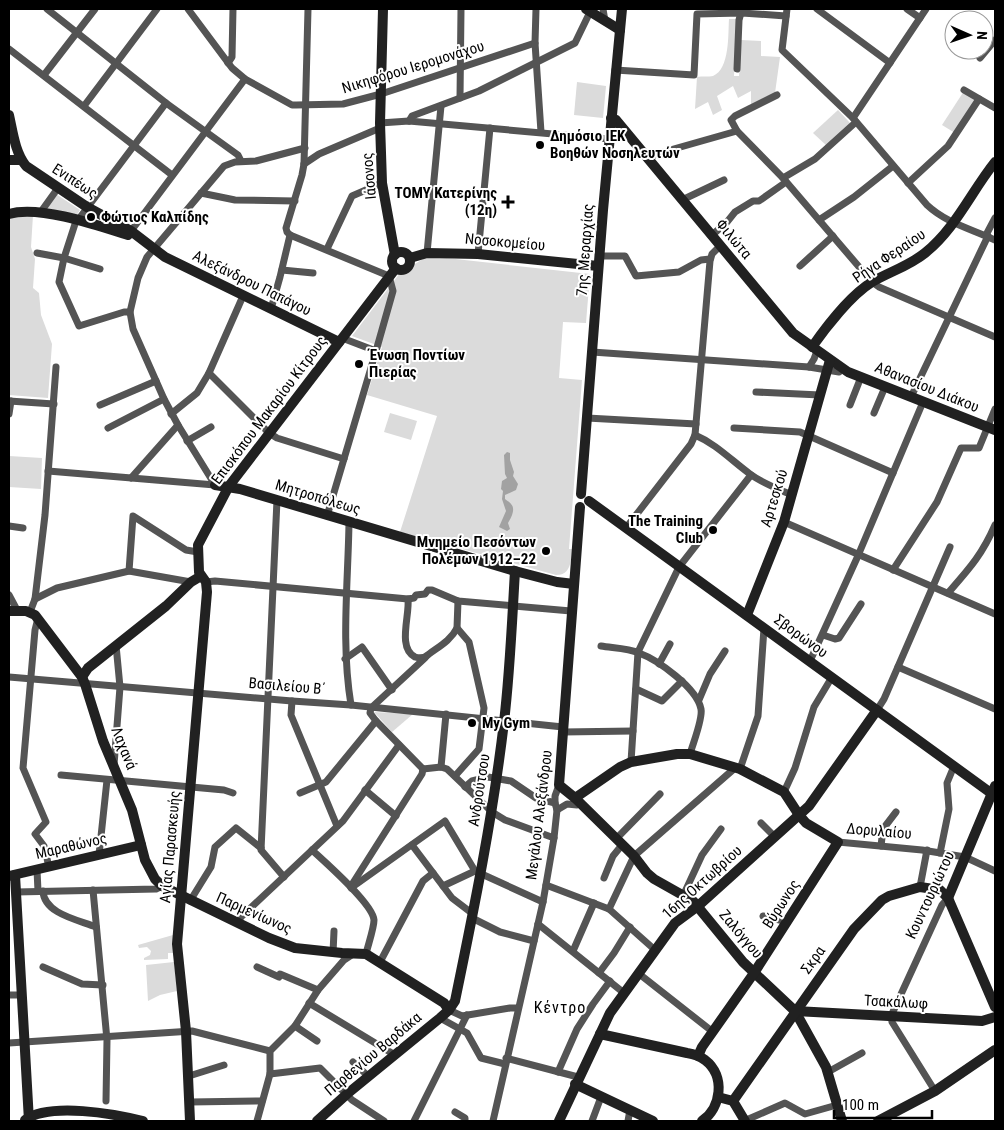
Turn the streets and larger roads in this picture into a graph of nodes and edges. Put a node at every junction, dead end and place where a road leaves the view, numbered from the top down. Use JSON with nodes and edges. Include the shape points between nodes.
{"nodes":[{"id":1,"x":47,"y":9,"type":"edge"},
{"id":2,"x":95,"y":9,"type":"edge"},
{"id":3,"x":157,"y":9,"type":"edge"},
{"id":4,"x":188,"y":9,"type":"edge"},
{"id":5,"x":233,"y":9,"type":"edge"},
{"id":6,"x":308,"y":9,"type":"edge"},
{"id":7,"x":383,"y":9,"type":"edge"},
{"id":8,"x":461,"y":9,"type":"edge"},
{"id":9,"x":536,"y":9,"type":"edge"},
{"id":10,"x":603,"y":9,"type":"edge"},
{"id":11,"x":622,"y":9,"type":"edge"},
{"id":12,"x":817,"y":9,"type":"edge"},
{"id":13,"x":907,"y":9,"type":"edge"},
{"id":14,"x":926,"y":9,"type":"edge"},
{"id":15,"x":588,"y":10,"type":"edge"},
{"id":16,"x":742,"y":11,"type":"edge"},
{"id":17,"x":764,"y":12,"type":"edge"},
{"id":18,"x":787,"y":12,"type":"edge"},
{"id":19,"x":920,"y":18,"type":"junction"},
{"id":20,"x":605,"y":22,"type":"junction"},
{"id":21,"x":620,"y":30,"type":"junction"},
{"id":22,"x":77,"y":32,"type":"junction"},
{"id":23,"x":535,"y":43,"type":"junction"},
{"id":24,"x":9,"y":49,"type":"edge"},
{"id":25,"x":116,"y":62,"type":"junction"},
{"id":26,"x":537,"y":62,"type":"junction"},
{"id":27,"x":228,"y":63,"type":"junction"},
{"id":28,"x":890,"y":64,"type":"junction"},
{"id":29,"x":460,"y":67,"type":"junction"},
{"id":30,"x":737,"y":69,"type":"dead end"},
{"id":31,"x":615,"y":70,"type":"junction"},
{"id":32,"x":44,"y":75,"type":"junction"},
{"id":33,"x":245,"y":79,"type":"junction"},
{"id":34,"x":964,"y":90,"type":"dead end"},
{"id":35,"x":381,"y":94,"type":"junction"},
{"id":36,"x":778,"y":95,"type":"dead end"},
{"id":37,"x":460,"y":98,"type":"junction"},
{"id":38,"x":979,"y":99,"type":"junction"},
{"id":39,"x":166,"y":102,"type":"junction"},
{"id":40,"x":84,"y":106,"type":"junction"},
{"id":41,"x":306,"y":106,"type":"junction"},
{"id":42,"x":441,"y":106,"type":"junction"},
{"id":43,"x":995,"y":108,"type":"edge"},
{"id":44,"x":9,"y":116,"type":"edge"},
{"id":45,"x":855,"y":120,"type":"junction"},
{"id":46,"x":409,"y":121,"type":"junction"},
{"id":47,"x":610,"y":123,"type":"junction"},
{"id":48,"x":438,"y":124,"type":"junction"},
{"id":49,"x":380,"y":125,"type":"junction"},
{"id":50,"x":490,"y":128,"type":"junction"},
{"id":51,"x":737,"y":131,"type":"junction"},
{"id":52,"x":205,"y":132,"type":"junction"},
{"id":53,"x":541,"y":132,"type":"junction"},
{"id":54,"x":609,"y":139,"type":"junction"},
{"id":55,"x":134,"y":144,"type":"junction"},
{"id":56,"x":304,"y":148,"type":"junction"},
{"id":57,"x":648,"y":159,"type":"junction"},
{"id":58,"x":9,"y":160,"type":"edge"},
{"id":59,"x":21,"y":160,"type":"junction"},
{"id":60,"x":241,"y":161,"type":"junction"},
{"id":61,"x":995,"y":162,"type":"edge"},
{"id":62,"x":304,"y":164,"type":"junction"},
{"id":63,"x":894,"y":166,"type":"junction"},
{"id":64,"x":172,"y":175,"type":"junction"},
{"id":65,"x":724,"y":180,"type":"dead end"},
{"id":66,"x":784,"y":180,"type":"junction"},
{"id":67,"x":382,"y":182,"type":"junction"},
{"id":68,"x":908,"y":183,"type":"junction"},
{"id":69,"x":58,"y":188,"type":"junction"},
{"id":70,"x":201,"y":193,"type":"junction"},
{"id":71,"x":682,"y":200,"type":"junction"},
{"id":72,"x":295,"y":201,"type":"junction"},
{"id":73,"x":87,"y":207,"type":"junction"},
{"id":74,"x":40,"y":213,"type":"junction"},
{"id":75,"x":9,"y":214,"type":"edge"},
{"id":76,"x":995,"y":218,"type":"edge"},
{"id":77,"x":78,"y":219,"type":"junction"},
{"id":78,"x":819,"y":220,"type":"junction"},
{"id":79,"x":955,"y":223,"type":"junction"},
{"id":80,"x":131,"y":232,"type":"junction"},
{"id":81,"x":288,"y":234,"type":"junction"},
{"id":82,"x":711,"y":236,"type":"junction"},
{"id":83,"x":833,"y":236,"type":"junction"},
{"id":84,"x":990,"y":237,"type":"edge"},
{"id":85,"x":143,"y":239,"type":"junction"},
{"id":86,"x":720,"y":246,"type":"junction"},
{"id":87,"x":154,"y":248,"type":"junction"},
{"id":88,"x":327,"y":249,"type":"junction"},
{"id":89,"x":37,"y":253,"type":"dead end"},
{"id":90,"x":427,"y":253,"type":"junction"},
{"id":91,"x":395,"y":254,"type":"junction"},
{"id":92,"x":478,"y":254,"type":"junction"},
{"id":93,"x":64,"y":258,"type":"junction"},
{"id":94,"x":410,"y":258,"type":"junction"},
{"id":95,"x":710,"y":258,"type":"junction"},
{"id":96,"x":599,"y":261,"type":"junction"},
{"id":97,"x":800,"y":266,"type":"dead end"},
{"id":98,"x":100,"y":269,"type":"dead end"},
{"id":99,"x":282,"y":270,"type":"junction"},
{"id":100,"x":392,"y":272,"type":"junction"},
{"id":101,"x":313,"y":273,"type":"dead end"},
{"id":102,"x":872,"y":282,"type":"junction"},
{"id":103,"x":243,"y":296,"type":"junction"},
{"id":104,"x":271,"y":309,"type":"junction"},
{"id":105,"x":130,"y":312,"type":"junction"},
{"id":106,"x":948,"y":317,"type":"junction"},
{"id":107,"x":995,"y":337,"type":"edge"},
{"id":108,"x":340,"y":340,"type":"junction"},
{"id":109,"x":815,"y":349,"type":"junction"},
{"id":110,"x":376,"y":351,"type":"junction"},
{"id":111,"x":592,"y":352,"type":"junction"},
{"id":112,"x":702,"y":359,"type":"junction"},
{"id":113,"x":826,"y":366,"type":"junction"},
{"id":114,"x":56,"y":367,"type":"dead end"},
{"id":115,"x":809,"y":367,"type":"junction"},
{"id":116,"x":209,"y":373,"type":"junction"},
{"id":117,"x":861,"y":377,"type":"junction"},
{"id":118,"x":156,"y":381,"type":"junction"},
{"id":119,"x":885,"y":387,"type":"junction"},
{"id":120,"x":821,"y":391,"type":"junction"},
{"id":121,"x":756,"y":392,"type":"dead end"},
{"id":122,"x":911,"y":397,"type":"junction"},
{"id":123,"x":164,"y":399,"type":"junction"},
{"id":124,"x":10,"y":401,"type":"edge"},
{"id":125,"x":923,"y":402,"type":"junction"},
{"id":126,"x":54,"y":404,"type":"junction"},
{"id":127,"x":100,"y":405,"type":"dead end"},
{"id":128,"x":850,"y":405,"type":"dead end"},
{"id":129,"x":995,"y":409,"type":"edge"},
{"id":130,"x":874,"y":413,"type":"dead end"},
{"id":131,"x":9,"y":414,"type":"edge"},
{"id":132,"x":171,"y":414,"type":"junction"},
{"id":133,"x":587,"y":418,"type":"junction"},
{"id":134,"x":696,"y":424,"type":"junction"},
{"id":135,"x":178,"y":425,"type":"junction"},
{"id":136,"x":211,"y":427,"type":"dead end"},
{"id":137,"x":108,"y":428,"type":"dead end"},
{"id":138,"x":734,"y":428,"type":"dead end"},
{"id":139,"x":991,"y":429,"type":"edge"},
{"id":140,"x":269,"y":433,"type":"junction"},
{"id":141,"x":695,"y":435,"type":"junction"},
{"id":142,"x":808,"y":436,"type":"junction"},
{"id":143,"x":187,"y":441,"type":"junction"},
{"id":144,"x":344,"y":459,"type":"junction"},
{"id":145,"x":48,"y":471,"type":"junction"},
{"id":146,"x":893,"y":473,"type":"junction"},
{"id":147,"x":751,"y":475,"type":"junction"},
{"id":148,"x":131,"y":478,"type":"junction"},
{"id":149,"x":215,"y":485,"type":"junction"},
{"id":150,"x":229,"y":486,"type":"junction"},
{"id":151,"x":792,"y":495,"type":"junction"},
{"id":152,"x":277,"y":500,"type":"junction"},
{"id":153,"x":583,"y":501,"type":"junction"},
{"id":154,"x":327,"y":516,"type":"junction"},
{"id":155,"x":349,"y":522,"type":"junction"},
{"id":156,"x":784,"y":522,"type":"junction"},
{"id":157,"x":995,"y":525,"type":"edge"},
{"id":158,"x":9,"y":526,"type":"edge"},
{"id":159,"x":23,"y":528,"type":"dead end"},
{"id":160,"x":626,"y":528,"type":"junction"},
{"id":161,"x":950,"y":547,"type":"dead end"},
{"id":162,"x":198,"y":552,"type":"junction"},
{"id":163,"x":859,"y":555,"type":"junction"},
{"id":164,"x":680,"y":567,"type":"junction"},
{"id":165,"x":894,"y":570,"type":"junction"},
{"id":166,"x":129,"y":571,"type":"junction"},
{"id":167,"x":515,"y":571,"type":"junction"},
{"id":168,"x":203,"y":579,"type":"junction"},
{"id":169,"x":191,"y":582,"type":"junction"},
{"id":170,"x":574,"y":584,"type":"junction"},
{"id":171,"x":272,"y":587,"type":"junction"},
{"id":172,"x":933,"y":587,"type":"junction"},
{"id":173,"x":346,"y":592,"type":"junction"},
{"id":174,"x":948,"y":593,"type":"junction"},
{"id":175,"x":9,"y":596,"type":"edge"},
{"id":176,"x":35,"y":599,"type":"junction"},
{"id":177,"x":408,"y":599,"type":"junction"},
{"id":178,"x":458,"y":602,"type":"junction"},
{"id":179,"x":861,"y":604,"type":"dead end"},
{"id":180,"x":512,"y":606,"type":"junction"},
{"id":181,"x":13,"y":611,"type":"edge"},
{"id":182,"x":571,"y":611,"type":"junction"},
{"id":183,"x":995,"y":614,"type":"edge"},
{"id":184,"x":34,"y":615,"type":"junction"},
{"id":185,"x":746,"y":615,"type":"junction"},
{"id":186,"x":457,"y":628,"type":"junction"},
{"id":187,"x":764,"y":628,"type":"junction"},
{"id":188,"x":823,"y":635,"type":"junction"},
{"id":189,"x":670,"y":644,"type":"dead end"},
{"id":190,"x":116,"y":645,"type":"junction"},
{"id":191,"x":601,"y":646,"type":"dead end"},
{"id":192,"x":725,"y":650,"type":"dead end"},
{"id":193,"x":638,"y":652,"type":"junction"},
{"id":194,"x":425,"y":658,"type":"junction"},
{"id":195,"x":345,"y":659,"type":"junction"},
{"id":196,"x":810,"y":661,"type":"junction"},
{"id":197,"x":659,"y":664,"type":"junction"},
{"id":198,"x":898,"y":667,"type":"junction"},
{"id":199,"x":9,"y":677,"type":"edge"},
{"id":200,"x":832,"y":677,"type":"junction"},
{"id":201,"x":32,"y":679,"type":"junction"},
{"id":202,"x":84,"y":680,"type":"junction"},
{"id":203,"x":682,"y":681,"type":"junction"},
{"id":204,"x":120,"y":687,"type":"junction"},
{"id":205,"x":636,"y":689,"type":"junction"},
{"id":206,"x":392,"y":690,"type":"junction"},
{"id":207,"x":200,"y":692,"type":"junction"},
{"id":208,"x":268,"y":698,"type":"junction"},
{"id":209,"x":699,"y":700,"type":"junction"},
{"id":210,"x":292,"y":701,"type":"junction"},
{"id":211,"x":351,"y":704,"type":"junction"},
{"id":212,"x":371,"y":708,"type":"junction"},
{"id":213,"x":995,"y":709,"type":"edge"},
{"id":214,"x":877,"y":710,"type":"junction"},
{"id":215,"x":446,"y":714,"type":"junction"},
{"id":216,"x":484,"y":718,"type":"junction"},
{"id":217,"x":505,"y":720,"type":"junction"},
{"id":218,"x":376,"y":721,"type":"junction"},
{"id":219,"x":563,"y":729,"type":"junction"},
{"id":220,"x":633,"y":731,"type":"junction"},
{"id":221,"x":399,"y":745,"type":"junction"},
{"id":222,"x":690,"y":754,"type":"junction"},
{"id":223,"x":631,"y":762,"type":"junction"},
{"id":224,"x":114,"y":765,"type":"junction"},
{"id":225,"x":954,"y":766,"type":"junction"},
{"id":226,"x":441,"y":767,"type":"junction"},
{"id":227,"x":738,"y":768,"type":"junction"},
{"id":228,"x":423,"y":770,"type":"junction"},
{"id":229,"x":61,"y":775,"type":"dead end"},
{"id":230,"x":455,"y":776,"type":"junction"},
{"id":231,"x":497,"y":779,"type":"junction"},
{"id":232,"x":107,"y":780,"type":"junction"},
{"id":233,"x":121,"y":781,"type":"junction"},
{"id":234,"x":320,"y":785,"type":"junction"},
{"id":235,"x":559,"y":785,"type":"junction"},
{"id":236,"x":190,"y":787,"type":"junction"},
{"id":237,"x":465,"y":787,"type":"junction"},
{"id":238,"x":365,"y":790,"type":"junction"},
{"id":239,"x":300,"y":792,"type":"dead end"},
{"id":240,"x":784,"y":792,"type":"junction"},
{"id":241,"x":994,"y":792,"type":"edge"},
{"id":242,"x":233,"y":793,"type":"dead end"},
{"id":243,"x":660,"y":794,"type":"dead end"},
{"id":244,"x":577,"y":801,"type":"junction"},
{"id":245,"x":556,"y":807,"type":"junction"},
{"id":246,"x":492,"y":812,"type":"junction"},
{"id":247,"x":896,"y":812,"type":"dead end"},
{"id":248,"x":799,"y":815,"type":"junction"},
{"id":249,"x":396,"y":816,"type":"junction"},
{"id":250,"x":762,"y":823,"type":"dead end"},
{"id":251,"x":337,"y":826,"type":"junction"},
{"id":252,"x":721,"y":829,"type":"dead end"},
{"id":253,"x":775,"y":836,"type":"junction"},
{"id":254,"x":554,"y":838,"type":"junction"},
{"id":255,"x":619,"y":842,"type":"junction"},
{"id":256,"x":838,"y":842,"type":"junction"},
{"id":257,"x":141,"y":845,"type":"junction"},
{"id":258,"x":412,"y":845,"type":"junction"},
{"id":259,"x":881,"y":846,"type":"junction"},
{"id":260,"x":261,"y":848,"type":"junction"},
{"id":261,"x":312,"y":850,"type":"junction"},
{"id":262,"x":926,"y":850,"type":"junction"},
{"id":263,"x":940,"y":853,"type":"junction"},
{"id":264,"x":99,"y":855,"type":"junction"},
{"id":265,"x":634,"y":856,"type":"junction"},
{"id":266,"x":965,"y":857,"type":"junction"},
{"id":267,"x":49,"y":867,"type":"junction"},
{"id":268,"x":37,"y":870,"type":"junction"},
{"id":269,"x":995,"y":870,"type":"edge"},
{"id":270,"x":478,"y":872,"type":"junction"},
{"id":271,"x":433,"y":873,"type":"junction"},
{"id":272,"x":12,"y":876,"type":"edge"},
{"id":273,"x":284,"y":877,"type":"junction"},
{"id":274,"x":604,"y":878,"type":"dead end"},
{"id":275,"x":546,"y":885,"type":"junction"},
{"id":276,"x":162,"y":886,"type":"junction"},
{"id":277,"x":443,"y":886,"type":"junction"},
{"id":278,"x":920,"y":886,"type":"junction"},
{"id":279,"x":351,"y":887,"type":"junction"},
{"id":280,"x":94,"y":890,"type":"junction"},
{"id":281,"x":40,"y":891,"type":"junction"},
{"id":282,"x":16,"y":892,"type":"junction"},
{"id":283,"x":683,"y":896,"type":"junction"},
{"id":284,"x":948,"y":898,"type":"junction"},
{"id":285,"x":186,"y":899,"type":"junction"},
{"id":286,"x":543,"y":902,"type":"junction"},
{"id":287,"x":594,"y":903,"type":"junction"},
{"id":288,"x":698,"y":906,"type":"junction"},
{"id":289,"x":609,"y":909,"type":"junction"},
{"id":290,"x":473,"y":916,"type":"junction"},
{"id":291,"x":763,"y":916,"type":"dead end"},
{"id":292,"x":788,"y":922,"type":"junction"},
{"id":293,"x":238,"y":923,"type":"junction"},
{"id":294,"x":538,"y":924,"type":"junction"},
{"id":295,"x":96,"y":927,"type":"junction"},
{"id":296,"x":630,"y":927,"type":"junction"},
{"id":297,"x":334,"y":931,"type":"dead end"},
{"id":298,"x":534,"y":941,"type":"junction"},
{"id":299,"x":655,"y":950,"type":"junction"},
{"id":300,"x":572,"y":951,"type":"junction"},
{"id":301,"x":333,"y":953,"type":"junction"},
{"id":302,"x":353,"y":954,"type":"junction"},
{"id":303,"x":366,"y":954,"type":"junction"},
{"id":304,"x":380,"y":962,"type":"junction"},
{"id":305,"x":44,"y":967,"type":"dead end"},
{"id":306,"x":257,"y":967,"type":"dead end"},
{"id":307,"x":600,"y":973,"type":"junction"},
{"id":308,"x":638,"y":973,"type":"junction"},
{"id":309,"x":754,"y":973,"type":"junction"},
{"id":310,"x":610,"y":981,"type":"junction"},
{"id":311,"x":103,"y":985,"type":"junction"},
{"id":312,"x":318,"y":990,"type":"junction"},
{"id":313,"x":624,"y":993,"type":"junction"},
{"id":314,"x":9,"y":995,"type":"edge"},
{"id":315,"x":22,"y":995,"type":"junction"},
{"id":316,"x":310,"y":1003,"type":"junction"},
{"id":317,"x":995,"y":1007,"type":"edge"},
{"id":318,"x":518,"y":1008,"type":"junction"},
{"id":319,"x":449,"y":1010,"type":"junction"},
{"id":320,"x":797,"y":1014,"type":"junction"},
{"id":321,"x":467,"y":1015,"type":"junction"},
{"id":322,"x":891,"y":1016,"type":"junction"},
{"id":323,"x":995,"y":1017,"type":"edge"},
{"id":324,"x":440,"y":1018,"type":"junction"},
{"id":325,"x":295,"y":1026,"type":"junction"},
{"id":326,"x":460,"y":1029,"type":"junction"},
{"id":327,"x":186,"y":1031,"type":"junction"},
{"id":328,"x":713,"y":1032,"type":"junction"},
{"id":329,"x":600,"y":1034,"type":"junction"},
{"id":330,"x":107,"y":1037,"type":"junction"},
{"id":331,"x":24,"y":1041,"type":"junction"},
{"id":332,"x":317,"y":1041,"type":"dead end"},
{"id":333,"x":9,"y":1043,"type":"edge"},
{"id":334,"x":995,"y":1050,"type":"edge"},
{"id":335,"x":270,"y":1051,"type":"junction"},
{"id":336,"x":862,"y":1053,"type":"dead end"},
{"id":337,"x":394,"y":1055,"type":"junction"},
{"id":338,"x":698,"y":1056,"type":"junction"},
{"id":339,"x":506,"y":1061,"type":"junction"},
{"id":340,"x":353,"y":1062,"type":"dead end"},
{"id":341,"x":224,"y":1065,"type":"dead end"},
{"id":342,"x":558,"y":1072,"type":"junction"},
{"id":343,"x":828,"y":1072,"type":"junction"},
{"id":344,"x":270,"y":1074,"type":"junction"},
{"id":345,"x":189,"y":1076,"type":"junction"},
{"id":346,"x":368,"y":1076,"type":"junction"},
{"id":347,"x":577,"y":1081,"type":"junction"},
{"id":348,"x":935,"y":1090,"type":"junction"},
{"id":349,"x":346,"y":1094,"type":"junction"},
{"id":350,"x":601,"y":1097,"type":"junction"},
{"id":351,"x":718,"y":1097,"type":"junction"},
{"id":352,"x":106,"y":1101,"type":"dead end"},
{"id":353,"x":262,"y":1101,"type":"junction"},
{"id":354,"x":190,"y":1102,"type":"junction"},
{"id":355,"x":733,"y":1102,"type":"junction"},
{"id":356,"x":837,"y":1104,"type":"junction"},
{"id":357,"x":630,"y":1110,"type":"junction"},
{"id":358,"x":455,"y":1112,"type":"dead end"},
{"id":359,"x":109,"y":1118,"type":"edge"},
{"id":360,"x":27,"y":1120,"type":"edge"},
{"id":361,"x":143,"y":1121,"type":"edge"},
{"id":362,"x":190,"y":1121,"type":"edge"},
{"id":363,"x":257,"y":1121,"type":"edge"},
{"id":364,"x":317,"y":1121,"type":"edge"},
{"id":365,"x":384,"y":1121,"type":"edge"},
{"id":366,"x":414,"y":1121,"type":"edge"},
{"id":367,"x":465,"y":1121,"type":"edge"},
{"id":368,"x":493,"y":1121,"type":"edge"},
{"id":369,"x":558,"y":1121,"type":"edge"},
{"id":370,"x":592,"y":1121,"type":"edge"},
{"id":371,"x":628,"y":1121,"type":"edge"},
{"id":372,"x":653,"y":1121,"type":"edge"},
{"id":373,"x":702,"y":1121,"type":"edge"},
{"id":374,"x":745,"y":1121,"type":"edge"},
{"id":375,"x":842,"y":1121,"type":"edge"},
{"id":376,"x":878,"y":1121,"type":"edge"}],
"edges":[{"from":1,"to":22,"type":"street"},
{"from":2,"to":22,"type":"street"},
{"from":3,"to":25,"type":"street"},
{"from":4,"to":27,"type":"street","name":"Νικηφόρου Ιερομονάχου"},
{"from":5,"to":27,"type":"street","via":[[232,57]]},
{"from":6,"to":41,"type":"street"},
{"from":7,"to":35,"type":"street","name":"Ιάσονος"},
{"from":8,"to":29,"type":"street"},
{"from":9,"to":23,"type":"street"},
{"from":10,"to":20,"type":"street"},
{"from":11,"to":21,"type":"street","name":"7ης Μεραρχίας"},
{"from":12,"to":28,"type":"street"},
{"from":13,"to":19,"type":"street"},
{"from":14,"to":19,"type":"street"},
{"from":15,"to":20,"type":"street"},
{"from":15,"to":26,"type":"street","via":[[575,43]]},
{"from":16,"to":17,"type":"street"},
{"from":16,"to":30,"type":"street"},
{"from":16,"to":31,"type":"street","via":[[697,14],[694,74]]},
{"from":17,"to":18,"type":"street"},
{"from":18,"to":45,"type":"street","via":[[782,50]]},
{"from":19,"to":28,"type":"street"},
{"from":20,"to":21,"type":"street"},
{"from":21,"to":31,"type":"street","name":"7ης Μεραρχίας"},
{"from":22,"to":25,"type":"street"},
{"from":22,"to":32,"type":"street"},
{"from":23,"to":26,"type":"street"},
{"from":23,"to":29,"type":"street","name":"Νικηφόρου Ιερομονάχου"},
{"from":24,"to":32,"type":"street"},
{"from":25,"to":39,"type":"street"},
{"from":25,"to":40,"type":"street"},
{"from":26,"to":37,"type":"street"},
{"from":26,"to":53,"type":"street"},
{"from":27,"to":33,"type":"street","name":"Νικηφόρου Ιερομονάχου"},
{"from":28,"to":45,"type":"street"},
{"from":29,"to":35,"type":"street","name":"Νικηφόρου Ιερομονάχου"},
{"from":29,"to":37,"type":"street"},
{"from":31,"to":47,"type":"street","name":"7ης Μεραρχίας"},
{"from":32,"to":40,"type":"street"},
{"from":33,"to":41,"type":"street","name":"Νικηφόρου Ιερομονάχου","via":[[292,104]]},
{"from":33,"to":52,"type":"street"},
{"from":34,"to":38,"type":"street"},
{"from":35,"to":41,"type":"street","name":"Νικηφόρου Ιερομονάχου","via":[[343,104]]},
{"from":35,"to":49,"type":"street","name":"Ιάσονος"},
{"from":36,"to":51,"type":"street","via":[[735,116],[731,120]]},
{"from":37,"to":42,"type":"street"},
{"from":38,"to":43,"type":"street"},
{"from":38,"to":68,"type":"street","via":[[948,146]]},
{"from":39,"to":52,"type":"street"},
{"from":39,"to":55,"type":"street"},
{"from":40,"to":55,"type":"street"},
{"from":41,"to":56,"type":"street"},
{"from":42,"to":46,"type":"street","via":[[412,116]]},
{"from":42,"to":48,"type":"street"},
{"from":44,"to":59,"type":"street"},
{"from":45,"to":63,"type":"street"},
{"from":45,"to":66,"type":"street","via":[[815,159]]},
{"from":46,"to":48,"type":"street"},
{"from":46,"to":49,"type":"street"},
{"from":47,"to":54,"type":"street","name":"7ης Μεραρχίας"},
{"from":47,"to":57,"type":"street","name":"Φιλώτα","via":[[615,119]]},
{"from":48,"to":50,"type":"street"},
{"from":48,"to":90,"type":"street"},
{"from":49,"to":62,"type":"street"},
{"from":49,"to":67,"type":"street","name":"Ιάσονος"},
{"from":50,"to":53,"type":"street"},
{"from":50,"to":92,"type":"street"},
{"from":51,"to":57,"type":"street"},
{"from":51,"to":66,"type":"street"},
{"from":52,"to":60,"type":"street","via":[[238,155]]},
{"from":52,"to":64,"type":"street"},
{"from":53,"to":54,"type":"street"},
{"from":54,"to":96,"type":"street","name":"7ης Μεραρχίας"},
{"from":55,"to":64,"type":"street"},
{"from":55,"to":73,"type":"street"},
{"from":56,"to":60,"type":"street"},
{"from":56,"to":62,"type":"street"},
{"from":57,"to":71,"type":"street","name":"Φιλώτα"},
{"from":58,"to":59,"type":"street"},
{"from":59,"to":69,"type":"street","name":"Ενιπέως"},
{"from":60,"to":70,"type":"street","via":[[224,166]]},
{"from":61,"to":79,"type":"street","name":"Ρήγα Φεραίου"},
{"from":62,"to":72,"type":"street"},
{"from":63,"to":68,"type":"street"},
{"from":63,"to":78,"type":"street"},
{"from":64,"to":80,"type":"street"},
{"from":65,"to":71,"type":"street"},
{"from":66,"to":78,"type":"street"},
{"from":66,"to":82,"type":"street","via":[[759,201],[735,212]]},
{"from":67,"to":88,"type":"street","via":[[352,196]]},
{"from":67,"to":91,"type":"street","name":"Ιάσονος"},
{"from":68,"to":79,"type":"street","via":[[935,213]]},
{"from":69,"to":73,"type":"street","name":"Ενιπέως"},
{"from":69,"to":74,"type":"street"},
{"from":70,"to":72,"type":"street","via":[[235,200]]},
{"from":70,"to":87,"type":"street"},
{"from":71,"to":82,"type":"street","name":"Φιλώτα"},
{"from":72,"to":81,"type":"street","via":[[286,228]]},
{"from":73,"to":77,"type":"street"},
{"from":73,"to":80,"type":"street","name":"Ενιπέως"},
{"from":74,"to":75,"type":"street"},
{"from":74,"to":77,"type":"street"},
{"from":76,"to":84,"type":"street"},
{"from":77,"to":85,"type":"street"},
{"from":77,"to":93,"type":"street"},
{"from":78,"to":83,"type":"street"},
{"from":79,"to":84,"type":"street"},
{"from":79,"to":102,"type":"street","name":"Ρήγα Φεραίου","via":[[924,254]]},
{"from":80,"to":85,"type":"street","name":"Ενιπέως"},
{"from":81,"to":88,"type":"street"},
{"from":81,"to":99,"type":"street"},
{"from":82,"to":86,"type":"street","name":"Φιλώτα"},
{"from":83,"to":97,"type":"street"},
{"from":83,"to":102,"type":"street"},
{"from":84,"to":106,"type":"street"},
{"from":85,"to":87,"type":"street","name":"Ενιπέως"},
{"from":86,"to":95,"type":"street"},
{"from":86,"to":109,"type":"street","name":"Φιλώτα","via":[[793,333]]},
{"from":87,"to":103,"type":"street","name":"Αλεξάνδρου Παπάγου","via":[[165,257]]},
{"from":87,"to":105,"type":"street","via":[[142,267]]},
{"from":88,"to":100,"type":"street"},
{"from":89,"to":93,"type":"street"},
{"from":90,"to":92,"type":"street","name":"Νοσοκομείου"},
{"from":90,"to":94,"type":"street","name":"Νοσοκομείου"},
{"from":91,"to":94,"type":"street","via":[[402,252]]},
{"from":91,"to":100,"type":"street","name":"Ιάσονος"},
{"from":92,"to":96,"type":"street","name":"Νοσοκομείου"},
{"from":93,"to":98,"type":"street"},
{"from":93,"to":105,"type":"street","via":[[59,282],[79,326]]},
{"from":94,"to":100,"type":"street","name":"Επισκόπου Μακαρίου Κίτρους","via":[[407,267]]},
{"from":95,"to":96,"type":"street","via":[[679,272],[636,276],[626,256]]},
{"from":95,"to":112,"type":"street"},
{"from":96,"to":111,"type":"street","name":"7ης Μεραρχίας"},
{"from":99,"to":101,"type":"street"},
{"from":99,"to":104,"type":"street"},
{"from":100,"to":108,"type":"street","name":"Επισκόπου Μακαρίου Κίτρους"},
{"from":100,"to":110,"type":"street","via":[[393,291]]},
{"from":102,"to":106,"type":"street"},
{"from":102,"to":109,"type":"street","name":"Ρήγα Φεραίου","via":[[829,324]]},
{"from":103,"to":104,"type":"street","name":"Αλεξάνδρου Παπάγου"},
{"from":103,"to":116,"type":"street"},
{"from":104,"to":108,"type":"street","name":"Αλεξάνδρου Παπάγου"},
{"from":105,"to":118,"type":"street","via":[[133,329]]},
{"from":106,"to":107,"type":"street"},
{"from":106,"to":122,"type":"street"},
{"from":108,"to":110,"type":"street"},
{"from":108,"to":140,"type":"street","name":"Επισκόπου Μακαρίου Κίτρους"},
{"from":109,"to":113,"type":"street","name":"Φιλώτα"},
{"from":109,"to":115,"type":"street","via":[[814,360]]},
{"from":110,"to":144,"type":"street"},
{"from":111,"to":112,"type":"street"},
{"from":111,"to":133,"type":"street","name":"7ης Μεραρχίας"},
{"from":112,"to":115,"type":"street"},
{"from":112,"to":134,"type":"street"},
{"from":113,"to":115,"type":"street"},
{"from":113,"to":117,"type":"street","name":"Αθανασίου Διάκου"},
{"from":113,"to":120,"type":"street","name":"Αρτεσκού"},
{"from":114,"to":126,"type":"street"},
{"from":116,"to":132,"type":"street","via":[[197,393]]},
{"from":116,"to":140,"type":"street"},
{"from":117,"to":119,"type":"street","name":"Αθανασίου Διάκου"},
{"from":117,"to":128,"type":"street"},
{"from":118,"to":123,"type":"street"},
{"from":118,"to":127,"type":"street"},
{"from":119,"to":122,"type":"street","name":"Αθανασίου Διάκου"},
{"from":119,"to":130,"type":"street"},
{"from":120,"to":121,"type":"street"},
{"from":120,"to":142,"type":"street","name":"Αρτεσκού"},
{"from":122,"to":125,"type":"street","name":"Αθανασίου Διάκου"},
{"from":123,"to":132,"type":"street"},
{"from":123,"to":137,"type":"street"},
{"from":124,"to":126,"type":"street"},
{"from":124,"to":131,"type":"street"},
{"from":125,"to":139,"type":"street","name":"Αθανασίου Διάκου"},
{"from":125,"to":146,"type":"street"},
{"from":126,"to":145,"type":"street"},
{"from":129,"to":139,"type":"street"},
{"from":132,"to":135,"type":"street"},
{"from":133,"to":134,"type":"street"},
{"from":133,"to":153,"type":"street","name":"7ης Μεραρχίας"},
{"from":134,"to":141,"type":"street"},
{"from":135,"to":143,"type":"street"},
{"from":135,"to":148,"type":"street"},
{"from":136,"to":143,"type":"street"},
{"from":138,"to":142,"type":"street","via":[[800,432]]},
{"from":139,"to":165,"type":"street","via":[[979,448],[961,448],[937,502]]},
{"from":140,"to":144,"type":"street"},
{"from":140,"to":150,"type":"street","name":"Επισκόπου Μακαρίου Κίτρους"},
{"from":141,"to":147,"type":"street","via":[[719,449]]},
{"from":141,"to":160,"type":"street"},
{"from":142,"to":146,"type":"street"},
{"from":142,"to":151,"type":"street","name":"Αρτεσκού"},
{"from":143,"to":149,"type":"street"},
{"from":144,"to":154,"type":"street"},
{"from":145,"to":148,"type":"street","name":"Μητροπόλεως"},
{"from":145,"to":176,"type":"street"},
{"from":146,"to":163,"type":"street"},
{"from":147,"to":151,"type":"street"},
{"from":147,"to":164,"type":"street"},
{"from":148,"to":149,"type":"street","name":"Μητροπόλεως"},
{"from":149,"to":150,"type":"street","name":"Μητροπόλεως"},
{"from":150,"to":152,"type":"street","name":"Μητροπόλεως"},
{"from":150,"to":162,"type":"street","name":"Επισκόπου Μακαρίου Κίτρους","via":[[200,539]]},
{"from":151,"to":156,"type":"street","name":"Αρτεσκού"},
{"from":152,"to":154,"type":"street","name":"Μητροπόλεως"},
{"from":152,"to":171,"type":"street"},
{"from":153,"to":160,"type":"street","name":"Σβορώνου"},
{"from":153,"to":170,"type":"street","name":"Μεγάλου Αλεξάνδρου"},
{"from":154,"to":155,"type":"street","name":"Μητροπόλεως"},
{"from":155,"to":167,"type":"street","name":"Μητροπόλεως"},
{"from":155,"to":173,"type":"street"},
{"from":156,"to":163,"type":"street"},
{"from":156,"to":185,"type":"street","name":"Αρτεσκού"},
{"from":157,"to":174,"type":"street","via":[[976,561]]},
{"from":158,"to":159,"type":"street"},
{"from":160,"to":164,"type":"street","name":"Σβορώνου"},
{"from":161,"to":172,"type":"street"},
{"from":162,"to":166,"type":"street","via":[[186,550],[133,516]]},
{"from":162,"to":168,"type":"street","name":"Επισκόπου Μακαρίου Κίτρους"},
{"from":163,"to":165,"type":"street"},
{"from":163,"to":188,"type":"street"},
{"from":164,"to":185,"type":"street","name":"Σβορώνου"},
{"from":164,"to":193,"type":"street"},
{"from":165,"to":172,"type":"street"},
{"from":166,"to":169,"type":"street"},
{"from":166,"to":176,"type":"street","via":[[57,588]]},
{"from":167,"to":170,"type":"street","name":"Μητροπόλεως"},
{"from":167,"to":180,"type":"street","name":"Ανδρούτσου"},
{"from":168,"to":169,"type":"street"},
{"from":168,"to":171,"type":"street"},
{"from":168,"to":207,"type":"street","name":"Αγίας Παρασκευής","via":[[207,592]]},
{"from":169,"to":190,"type":"street"},
{"from":170,"to":182,"type":"street","name":"Μεγάλου Αλεξάνδρου"},
{"from":171,"to":173,"type":"street"},
{"from":171,"to":208,"type":"street"},
{"from":172,"to":174,"type":"street"},
{"from":172,"to":198,"type":"street"},
{"from":173,"to":177,"type":"street"},
{"from":173,"to":195,"type":"street"},
{"from":174,"to":183,"type":"street"},
{"from":175,"to":181,"type":"street"},
{"from":176,"to":184,"type":"street"},
{"from":177,"to":178,"type":"street","via":[[432,590]]},
{"from":177,"to":194,"type":"street","via":[[405,644],[410,654]]},
{"from":178,"to":180,"type":"street"},
{"from":178,"to":186,"type":"street"},
{"from":179,"to":188,"type":"street","via":[[839,638]]},
{"from":180,"to":182,"type":"street"},
{"from":180,"to":217,"type":"street","name":"Ανδρούτσου"},
{"from":181,"to":184,"type":"street"},
{"from":182,"to":219,"type":"street","name":"Μεγάλου Αλεξάνδρου"},
{"from":184,"to":201,"type":"street"},
{"from":184,"to":202,"type":"street","name":"Λαχανά"},
{"from":185,"to":187,"type":"street","name":"Σβορώνου"},
{"from":186,"to":194,"type":"street","via":[[452,638]]},
{"from":186,"to":216,"type":"street","via":[[469,642]]},
{"from":187,"to":196,"type":"street","name":"Σβορώνου"},
{"from":187,"to":227,"type":"street","via":[[758,716]]},
{"from":188,"to":196,"type":"street"},
{"from":189,"to":197,"type":"street"},
{"from":190,"to":202,"type":"street","via":[[88,668]]},
{"from":190,"to":204,"type":"street"},
{"from":191,"to":193,"type":"street"},
{"from":192,"to":209,"type":"street"},
{"from":193,"to":197,"type":"street"},
{"from":193,"to":205,"type":"street"},
{"from":194,"to":206,"type":"street"},
{"from":195,"to":206,"type":"street","via":[[362,647]]},
{"from":195,"to":211,"type":"street"},
{"from":196,"to":200,"type":"street","name":"Σβορώνου"},
{"from":197,"to":203,"type":"street"},
{"from":198,"to":213,"type":"street"},
{"from":198,"to":214,"type":"street"},
{"from":199,"to":201,"type":"street","name":"Βασιλείου Β΄"},
{"from":200,"to":214,"type":"street","name":"Σβορώνου"},
{"from":200,"to":240,"type":"street","via":[[814,708]]},
{"from":201,"to":202,"type":"street","name":"Βασιλείου Β΄"},
{"from":201,"to":267,"type":"street","via":[[24,768],[46,822],[35,833],[44,846]]},
{"from":202,"to":204,"type":"street","name":"Βασιλείου Β΄"},
{"from":202,"to":224,"type":"street","name":"Λαχανά"},
{"from":203,"to":205,"type":"street","via":[[662,701]]},
{"from":203,"to":209,"type":"street"},
{"from":204,"to":207,"type":"street","name":"Βασιλείου Β΄"},
{"from":204,"to":224,"type":"street"},
{"from":205,"to":220,"type":"street"},
{"from":206,"to":212,"type":"street"},
{"from":207,"to":208,"type":"street","name":"Βασιλείου Β΄"},
{"from":207,"to":236,"type":"street","name":"Αγίας Παρασκευής"},
{"from":208,"to":210,"type":"street","name":"Βασιλείου Β΄"},
{"from":208,"to":260,"type":"street"},
{"from":209,"to":222,"type":"street","via":[[702,711]]},
{"from":210,"to":211,"type":"street","name":"Βασιλείου Β΄"},
{"from":210,"to":234,"type":"street","via":[[291,715]]},
{"from":211,"to":212,"type":"street","name":"Βασιλείου Β΄"},
{"from":212,"to":215,"type":"street","name":"Βασιλείου Β΄"},
{"from":212,"to":218,"type":"street","via":[[370,713]]},
{"from":214,"to":225,"type":"street","name":"Σβορώνου"},
{"from":214,"to":248,"type":"street","name":"16ης Οκτωβρίου","via":[[812,802]]},
{"from":215,"to":216,"type":"street","name":"Βασιλείου Β΄"},
{"from":215,"to":226,"type":"street"},
{"from":216,"to":217,"type":"street","name":"Βασιλείου Β΄"},
{"from":216,"to":230,"type":"street","via":[[480,749]]},
{"from":217,"to":219,"type":"street","name":"Βασιλείου Β΄"},
{"from":217,"to":231,"type":"street","name":"Ανδρούτσου"},
{"from":218,"to":221,"type":"street"},
{"from":218,"to":234,"type":"street","via":[[326,782]]},
{"from":219,"to":220,"type":"street","name":"Βασιλείου Β΄"},
{"from":219,"to":235,"type":"street","name":"Μεγάλου Αλεξάνδρου"},
{"from":220,"to":223,"type":"street"},
{"from":221,"to":228,"type":"street"},
{"from":221,"to":238,"type":"street"},
{"from":222,"to":223,"type":"street"},
{"from":222,"to":227,"type":"street"},
{"from":223,"to":244,"type":"street"},
{"from":224,"to":233,"type":"street","name":"Λαχανά"},
{"from":225,"to":241,"type":"street","name":"Σβορώνου"},
{"from":225,"to":263,"type":"street","via":[[947,783],[949,809]]},
{"from":226,"to":228,"type":"street"},
{"from":226,"to":230,"type":"street"},
{"from":227,"to":240,"type":"street"},
{"from":227,"to":265,"type":"street"},
{"from":228,"to":249,"type":"street"},
{"from":229,"to":232,"type":"street"},
{"from":230,"to":237,"type":"street"},
{"from":231,"to":237,"type":"street","via":[[479,779]]},
{"from":231,"to":245,"type":"street","via":[[511,781]]},
{"from":231,"to":246,"type":"street","name":"Ανδρούτσου"},
{"from":232,"to":233,"type":"street"},
{"from":232,"to":264,"type":"street"},
{"from":233,"to":236,"type":"street"},
{"from":233,"to":257,"type":"street","name":"Λαχανά"},
{"from":234,"to":239,"type":"street"},
{"from":234,"to":251,"type":"street"},
{"from":235,"to":244,"type":"street","name":"Ζαλόγγου"},
{"from":235,"to":245,"type":"street","name":"Μεγάλου Αλεξάνδρου"},
{"from":236,"to":242,"type":"street"},
{"from":236,"to":285,"type":"street","name":"Αγίας Παρασκευής"},
{"from":237,"to":246,"type":"street"},
{"from":238,"to":249,"type":"street"},
{"from":238,"to":251,"type":"street"},
{"from":240,"to":248,"type":"street","name":"Δορυλαίου"},
{"from":241,"to":266,"type":"street","name":"Κουντουριώτου"},
{"from":243,"to":255,"type":"street"},
{"from":244,"to":245,"type":"street","via":[[577,805]]},
{"from":244,"to":255,"type":"street","name":"Ζαλόγγου"},
{"from":245,"to":254,"type":"street","name":"Μεγάλου Αλεξάνδρου"},
{"from":246,"to":254,"type":"street"},
{"from":246,"to":270,"type":"street","name":"Ανδρούτσου"},
{"from":247,"to":259,"type":"street","via":[[883,829]]},
{"from":248,"to":253,"type":"street","name":"16ης Οκτωβρίου"},
{"from":248,"to":256,"type":"street","name":"Δορυλαίου","via":[[806,823]]},
{"from":249,"to":279,"type":"street"},
{"from":250,"to":253,"type":"street"},
{"from":251,"to":261,"type":"street"},
{"from":252,"to":283,"type":"street","via":[[702,855]]},
{"from":253,"to":288,"type":"street","name":"16ης Οκτωβρίου"},
{"from":254,"to":275,"type":"street","name":"Μεγάλου Αλεξάνδρου"},
{"from":255,"to":265,"type":"street","name":"Ζαλόγγου"},
{"from":255,"to":274,"type":"street"},
{"from":256,"to":259,"type":"street","name":"Δορυλαίου"},
{"from":256,"to":292,"type":"street","name":"Βύρωνος"},
{"from":257,"to":264,"type":"street","name":"Μαραθώνος"},
{"from":257,"to":276,"type":"street","name":"Λαχανά","via":[[149,868]]},
{"from":258,"to":270,"type":"street","via":[[445,821]]},
{"from":258,"to":271,"type":"street"},
{"from":258,"to":279,"type":"street"},
{"from":259,"to":262,"type":"street","name":"Δορυλαίου"},
{"from":260,"to":273,"type":"street"},
{"from":260,"to":285,"type":"street","via":[[236,828],[215,847],[211,867]]},
{"from":261,"to":273,"type":"street"},
{"from":261,"to":279,"type":"street"},
{"from":262,"to":263,"type":"street","name":"Δορυλαίου"},
{"from":262,"to":278,"type":"street"},
{"from":263,"to":266,"type":"street","name":"Δορυλαίου"},
{"from":264,"to":267,"type":"street","name":"Μαραθώνος"},
{"from":265,"to":283,"type":"street","name":"Ζαλόγγου","via":[[654,879]]},
{"from":265,"to":289,"type":"street"},
{"from":266,"to":269,"type":"street","name":"Δορυλαίου"},
{"from":266,"to":284,"type":"street","name":"Κουντουριώτου"},
{"from":267,"to":268,"type":"street","name":"Μαραθώνος"},
{"from":268,"to":272,"type":"street","name":"Μαραθώνος"},
{"from":268,"to":281,"type":"street"},
{"from":270,"to":277,"type":"street"},
{"from":270,"to":286,"type":"street"},
{"from":270,"to":290,"type":"street","name":"Ανδρούτσου"},
{"from":271,"to":277,"type":"street"},
{"from":271,"to":304,"type":"street","via":[[423,881]]},
{"from":272,"to":282,"type":"street"},
{"from":273,"to":293,"type":"street"},
{"from":275,"to":286,"type":"street","name":"Μεγάλου Αλεξάνδρου"},
{"from":275,"to":287,"type":"street"},
{"from":276,"to":280,"type":"street","via":[[156,889]]},
{"from":276,"to":285,"type":"street","name":"Λαχανά"},
{"from":277,"to":290,"type":"street"},
{"from":278,"to":284,"type":"street","via":[[940,890]]},
{"from":278,"to":320,"type":"street","name":"Σκρα","via":[[882,900],[854,929]]},
{"from":279,"to":303,"type":"street","via":[[374,920]]},
{"from":280,"to":281,"type":"street"},
{"from":280,"to":295,"type":"street"},
{"from":281,"to":282,"type":"street"},
{"from":281,"to":295,"type":"street","via":[[55,910]]},
{"from":282,"to":315,"type":"street"},
{"from":283,"to":288,"type":"street","name":"Ζαλόγγου"},
{"from":284,"to":317,"type":"street"},
{"from":284,"to":322,"type":"street","name":"Κουντουριώτου","via":[[939,910]]},
{"from":285,"to":293,"type":"street","name":"Παρμενίωνος"},
{"from":285,"to":327,"type":"street","name":"Αγίας Παρασκευής","via":[[177,944]]},
{"from":286,"to":294,"type":"street","name":"Μεγάλου Αλεξάνδρου"},
{"from":287,"to":289,"type":"street"},
{"from":287,"to":300,"type":"street"},
{"from":288,"to":299,"type":"street","name":"16ης Οκτωβρίου","via":[[675,923]]},
{"from":288,"to":309,"type":"street","name":"Ζαλόγγου"},
{"from":289,"to":296,"type":"street"},
{"from":290,"to":298,"type":"street","via":[[500,932]]},
{"from":290,"to":319,"type":"street","name":"Ανδρούτσου","via":[[455,1001]]},
{"from":291,"to":292,"type":"street"},
{"from":292,"to":309,"type":"street","name":"Βύρωνος"},
{"from":293,"to":301,"type":"street","name":"Παρμενίωνος","via":[[295,948]]},
{"from":294,"to":298,"type":"street","name":"Μεγάλου Αλεξάνδρου"},
{"from":294,"to":300,"type":"street"},
{"from":295,"to":311,"type":"street"},
{"from":296,"to":299,"type":"street"},
{"from":296,"to":307,"type":"street"},
{"from":297,"to":301,"type":"street"},
{"from":298,"to":318,"type":"street","name":"Μεγάλου Αλεξάνδρου"},
{"from":299,"to":308,"type":"street","name":"16ης Οκτωβρίου"},
{"from":300,"to":307,"type":"street"},
{"from":301,"to":302,"type":"street","name":"Παρμενίωνος"},
{"from":302,"to":303,"type":"street","name":"Παρμενίωνος"},
{"from":302,"to":312,"type":"street"},
{"from":303,"to":304,"type":"street","name":"Παρμενίωνος"},
{"from":304,"to":319,"type":"street","name":"Παρμενίωνος"},
{"from":305,"to":311,"type":"street","via":[[82,984]]},
{"from":306,"to":312,"type":"street"},
{"from":307,"to":310,"type":"street"},
{"from":308,"to":313,"type":"street","name":"16ης Οκτωβρίου"},
{"from":308,"to":328,"type":"street"},
{"from":309,"to":320,"type":"street","name":"Ζαλόγγου"},
{"from":309,"to":328,"type":"street","name":"Βύρωνος"},
{"from":310,"to":313,"type":"street"},
{"from":310,"to":342,"type":"street","via":[[576,1029]]},
{"from":311,"to":330,"type":"street"},
{"from":312,"to":316,"type":"street"},
{"from":313,"to":329,"type":"street","name":"16ης Οκτωβρίου"},
{"from":314,"to":315,"type":"street"},
{"from":315,"to":331,"type":"street"},
{"from":316,"to":325,"type":"street"},
{"from":316,"to":337,"type":"street"},
{"from":318,"to":321,"type":"street"},
{"from":318,"to":339,"type":"street","name":"Μεγάλου Αλεξάνδρου"},
{"from":319,"to":321,"type":"street"},
{"from":319,"to":324,"type":"street","name":"Παρθενίου Βαρδάκα"},
{"from":320,"to":322,"type":"street","name":"Τσακάλωφ"},
{"from":320,"to":343,"type":"street","name":"Ζαλόγγου"},
{"from":320,"to":355,"type":"street","name":"Σκρα"},
{"from":321,"to":326,"type":"street"},
{"from":322,"to":323,"type":"street","name":"Τσακάλωφ","via":[[982,1022]]},
{"from":322,"to":348,"type":"street"},
{"from":324,"to":326,"type":"street"},
{"from":324,"to":337,"type":"street","name":"Παρθενίου Βαρδάκα"},
{"from":325,"to":332,"type":"street"},
{"from":325,"to":335,"type":"street"},
{"from":326,"to":339,"type":"street","via":[[467,1033],[481,1058]]},
{"from":326,"to":366,"type":"street"},
{"from":327,"to":330,"type":"street"},
{"from":327,"to":335,"type":"street"},
{"from":327,"to":345,"type":"street","name":"Αγίας Παρασκευής"},
{"from":328,"to":338,"type":"street","name":"Βύρωνος"},
{"from":329,"to":338,"type":"street"},
{"from":329,"to":347,"type":"street","name":"16ης Οκτωβρίου"},
{"from":330,"to":331,"type":"street"},
{"from":330,"to":352,"type":"street"},
{"from":331,"to":333,"type":"street"},
{"from":331,"to":360,"type":"street"},
{"from":334,"to":348,"type":"street"},
{"from":335,"to":344,"type":"street"},
{"from":336,"to":343,"type":"street"},
{"from":337,"to":346,"type":"street","name":"Παρθενίου Βαρδάκα"},
{"from":338,"to":351,"type":"street","via":[[711,1065],[716,1076]]},
{"from":339,"to":342,"type":"street"},
{"from":339,"to":368,"type":"street","name":"Μεγάλου Αλεξάνδρου"},
{"from":340,"to":346,"type":"street"},
{"from":341,"to":345,"type":"street"},
{"from":342,"to":347,"type":"street"},
{"from":343,"to":356,"type":"street","name":"Ζαλόγγου"},
{"from":344,"to":349,"type":"street","via":[[320,1068]]},
{"from":344,"to":353,"type":"street"},
{"from":345,"to":354,"type":"street","name":"Αγίας Παρασκευής"},
{"from":346,"to":349,"type":"street","name":"Παρθενίου Βαρδάκα"},
{"from":347,"to":350,"type":"street"},
{"from":347,"to":369,"type":"street","name":"16ης Οκτωβρίου"},
{"from":348,"to":376,"type":"street"},
{"from":349,"to":364,"type":"street","name":"Παρθενίου Βαρδάκα"},
{"from":349,"to":365,"type":"street"},
{"from":350,"to":357,"type":"street"},
{"from":350,"to":370,"type":"street"},
{"from":351,"to":355,"type":"street"},
{"from":351,"to":373,"type":"street","via":[[710,1114]]},
{"from":353,"to":354,"type":"street"},
{"from":353,"to":363,"type":"street"},
{"from":354,"to":362,"type":"street","name":"Αγίας Παρασκευής"},
{"from":355,"to":374,"type":"street"},
{"from":356,"to":374,"type":"street","via":[[803,1114],[785,1103]]},
{"from":356,"to":375,"type":"street","name":"Ζαλόγγου"},
{"from":357,"to":371,"type":"street"},
{"from":357,"to":372,"type":"street"},
{"from":358,"to":367,"type":"street"},
{"from":359,"to":360,"type":"street","via":[[79,1110],[39,1114]]},
{"from":359,"to":361,"type":"street"}]}
